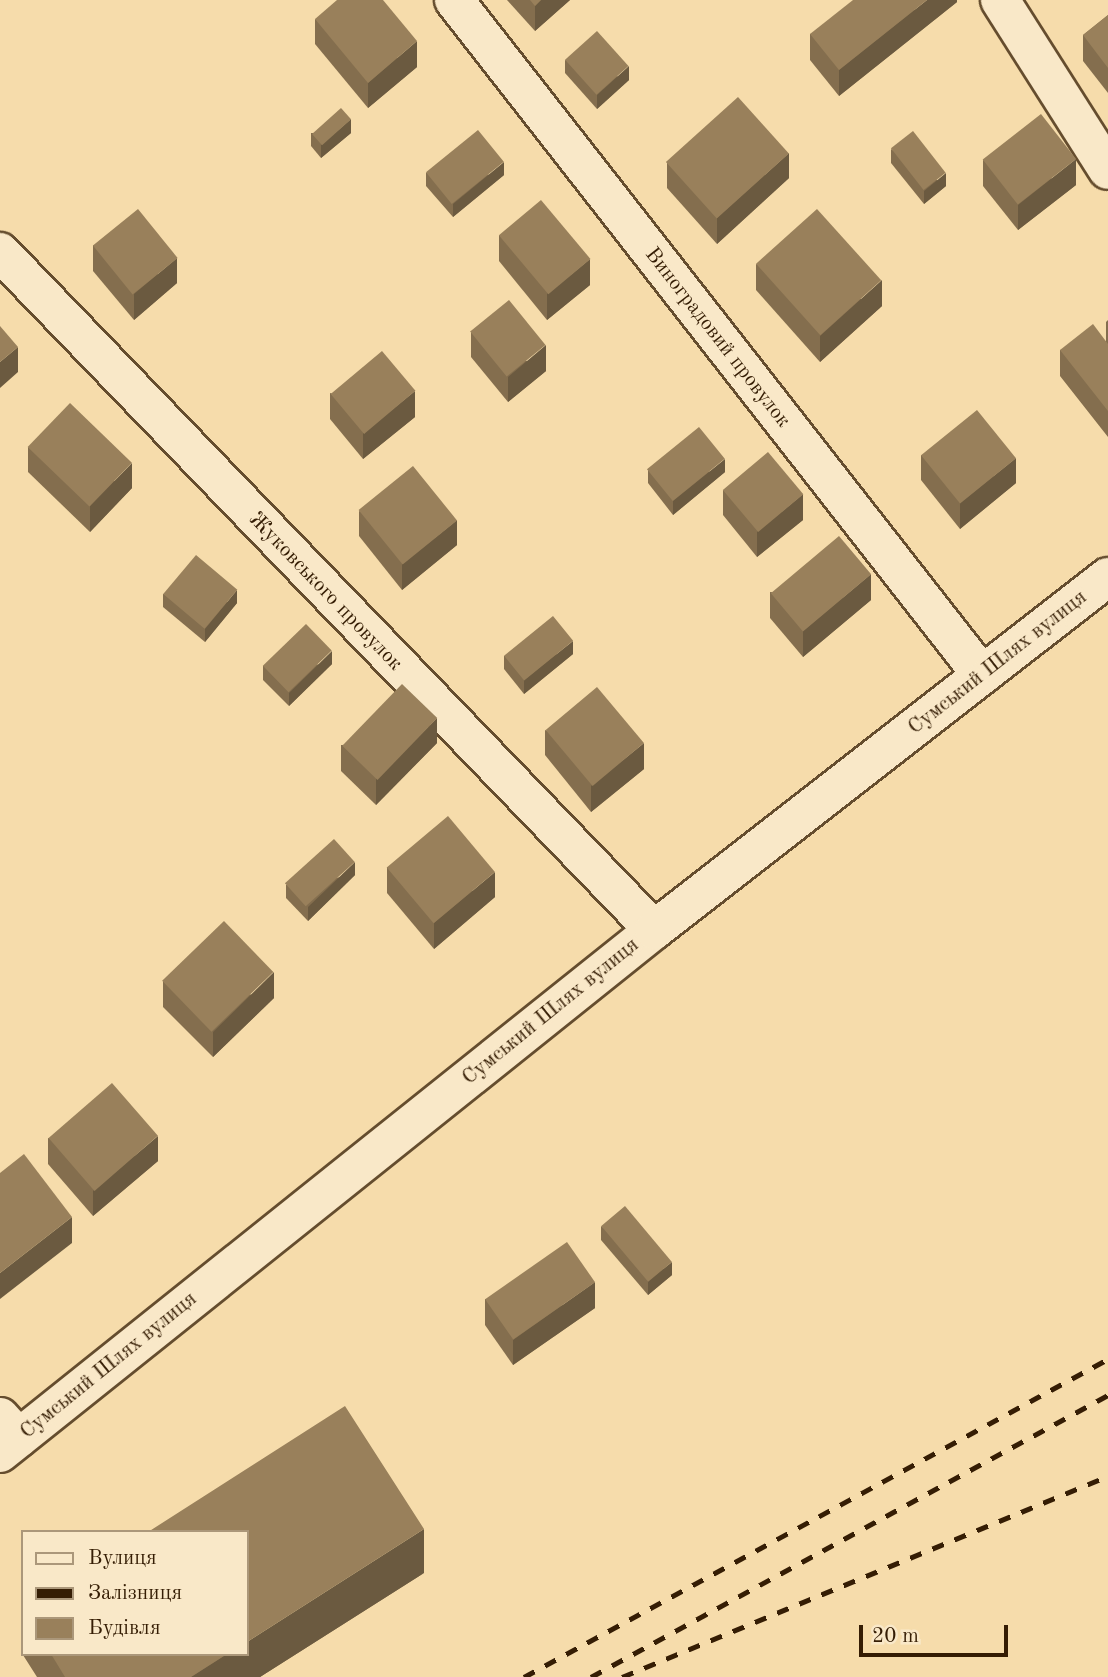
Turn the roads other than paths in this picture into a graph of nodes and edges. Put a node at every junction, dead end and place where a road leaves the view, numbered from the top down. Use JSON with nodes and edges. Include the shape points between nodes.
{"nodes":[{"id":1,"x":454,"y":0,"type":"edge"},
{"id":2,"x":1000,"y":0,"type":"edge"},
{"id":3,"x":1108,"y":170,"type":"edge"},
{"id":4,"x":0,"y":252,"type":"edge"},
{"id":5,"x":1108,"y":577,"type":"edge"},
{"id":6,"x":982,"y":675,"type":"junction"},
{"id":7,"x":653,"y":930,"type":"junction"},
{"id":8,"x":6,"y":1436,"type":"edge"}],
"edges":[{"from":1,"to":6,"type":"street","name":"Виноградовий провулок"},
{"from":2,"to":3,"type":"street"},
{"from":4,"to":7,"type":"street","name":"Жуковського провулок"},
{"from":5,"to":6,"type":"street","name":"Сумський Шлях вулиця"},
{"from":6,"to":7,"type":"street","name":"Сумський Шлях вулиця"},
{"from":7,"to":8,"type":"street","name":"Сумський Шлях вулиця"}]}
